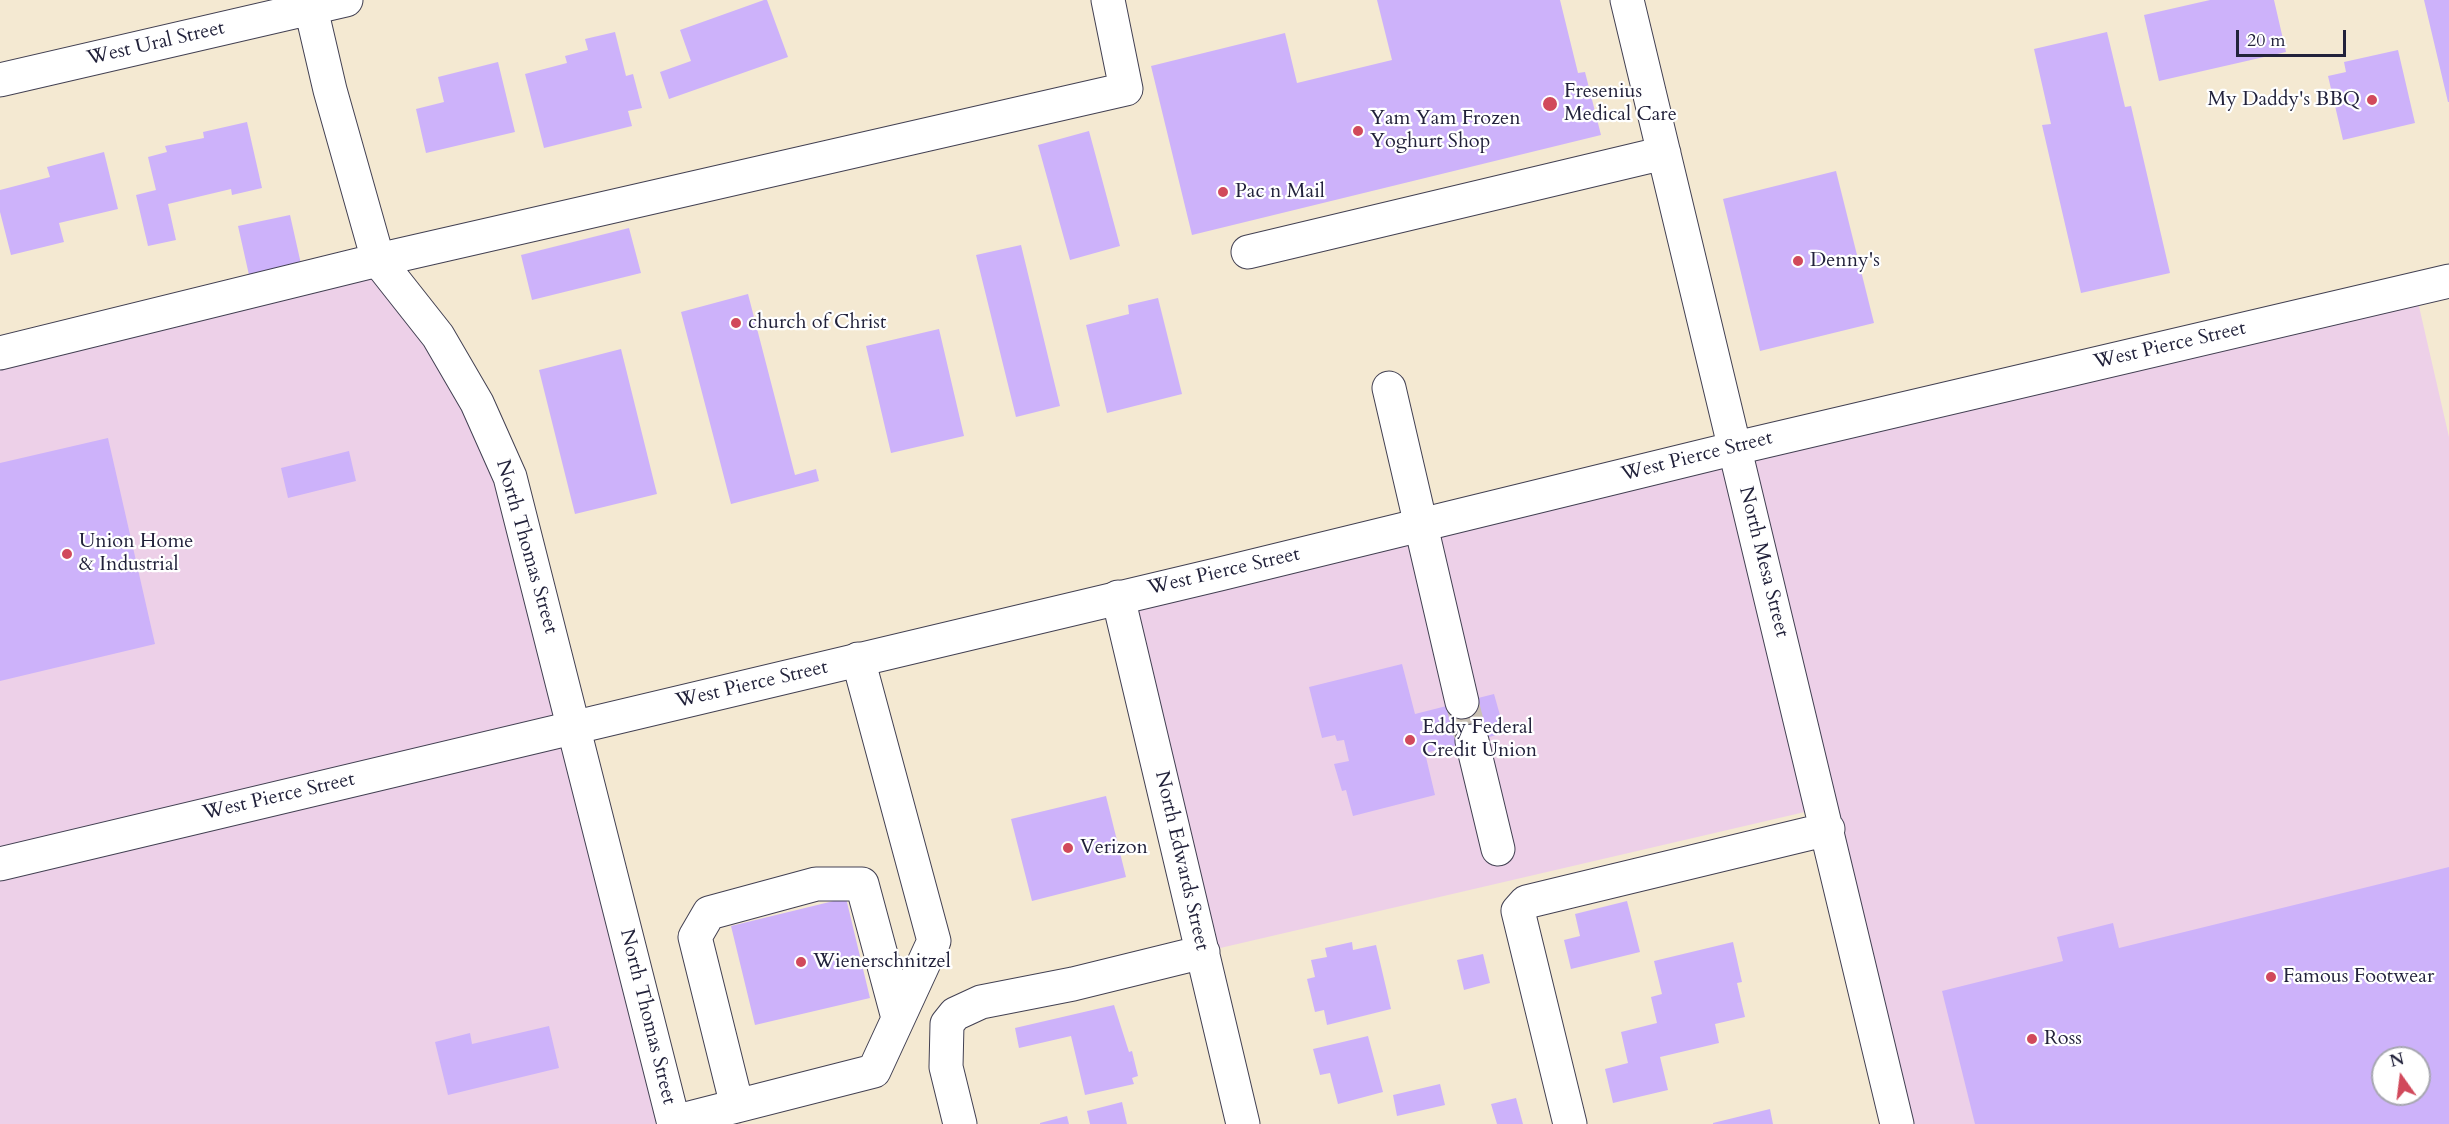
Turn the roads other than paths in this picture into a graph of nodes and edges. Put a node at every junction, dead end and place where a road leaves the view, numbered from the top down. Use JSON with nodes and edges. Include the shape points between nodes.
{"nodes":[{"id":1,"x":346,"y":0,"type":"edge"},
{"id":2,"x":1108,"y":0,"type":"edge"},
{"id":3,"x":1627,"y":0,"type":"edge"},
{"id":4,"x":310,"y":4,"type":"edge"},
{"id":5,"x":0,"y":80,"type":"edge"},
{"id":6,"x":1664,"y":153,"type":"junction"},
{"id":7,"x":1248,"y":252,"type":"dead end"},
{"id":8,"x":378,"y":260,"type":"junction"},
{"id":9,"x":2449,"y":281,"type":"edge"},
{"id":10,"x":0,"y":353,"type":"edge"},
{"id":11,"x":1389,"y":388,"type":"dead end"},
{"id":12,"x":1736,"y":448,"type":"junction"},
{"id":13,"x":1421,"y":525,"type":"junction"},
{"id":14,"x":1118,"y":597,"type":"junction"},
{"id":15,"x":858,"y":659,"type":"junction"},
{"id":16,"x":1462,"y":702,"type":"tunnel mouth"},
{"id":17,"x":575,"y":727,"type":"junction"},
{"id":18,"x":1472,"y":741,"type":"tunnel mouth"},
{"id":19,"x":1828,"y":829,"type":"junction"},
{"id":20,"x":1498,"y":849,"type":"dead end"},
{"id":21,"x":0,"y":864,"type":"edge"},
{"id":22,"x":1203,"y":952,"type":"junction"},
{"id":23,"x":898,"y":1018,"type":"junction"},
{"id":24,"x":737,"y":1106,"type":"junction"},
{"id":25,"x":674,"y":1123,"type":"edge"},
{"id":26,"x":960,"y":1124,"type":"edge"},
{"id":27,"x":1243,"y":1124,"type":"edge"},
{"id":28,"x":1570,"y":1124,"type":"edge"},
{"id":29,"x":1897,"y":1124,"type":"edge"}],
"edges":[{"from":1,"to":4,"type":"main road","name":"West Ural Street"},
{"from":2,"to":8,"type":"main road","via":[[1126,88]]},
{"from":3,"to":6,"type":"main road","name":"North Mesa Street"},
{"from":4,"to":5,"type":"main road","name":"West Ural Street"},
{"from":4,"to":8,"type":"main road","name":"North Thomas Street"},
{"from":6,"to":7,"type":"main road"},
{"from":6,"to":12,"type":"main road","name":"North Mesa Street"},
{"from":8,"to":10,"type":"main road"},
{"from":8,"to":17,"type":"main road","name":"North Thomas Street","via":[[438,336],[477,402],[510,477]]},
{"from":9,"to":12,"type":"main road","name":"West Pierce Street"},
{"from":11,"to":13,"type":"main road"},
{"from":12,"to":13,"type":"main road","name":"West Pierce Street"},
{"from":12,"to":19,"type":"main road","name":"North Mesa Street"},
{"from":13,"to":14,"type":"main road","name":"West Pierce Street"},
{"from":13,"to":16,"type":"main road"},
{"from":14,"to":15,"type":"main road","name":"West Pierce Street"},
{"from":14,"to":22,"type":"main road","name":"North Edwards Street"},
{"from":15,"to":17,"type":"main road","name":"West Pierce Street"},
{"from":15,"to":23,"type":"main road","via":[[934,941]]},
{"from":17,"to":21,"type":"main road","name":"West Pierce Street"},
{"from":17,"to":25,"type":"main road","name":"North Thomas Street"},
{"from":18,"to":20,"type":"main road"},
{"from":19,"to":28,"type":"main road","via":[[1526,902],[1518,911]]},
{"from":19,"to":29,"type":"main road","name":"North Mesa Street"},
{"from":22,"to":26,"type":"main road","via":[[981,1002],[955,1014],[946,1024],[946,1067]]},
{"from":22,"to":27,"type":"main road","name":"North Edwards Street"},
{"from":23,"to":24,"type":"main road","via":[[874,1071]]},
{"from":23,"to":24,"type":"main road","via":[[862,884],[816,884],[709,914],[694,937]]},
{"from":24,"to":25,"type":"main road"}]}
